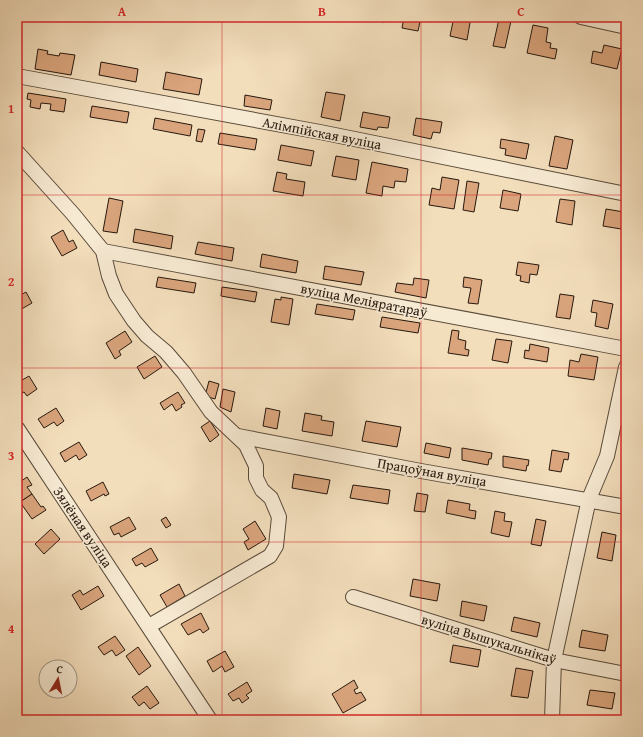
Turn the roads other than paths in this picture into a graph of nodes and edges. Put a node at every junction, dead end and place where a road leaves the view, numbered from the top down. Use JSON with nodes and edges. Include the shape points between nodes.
{"nodes":[{"id":1,"x":581,"y":17,"type":"edge"},
{"id":2,"x":626,"y":27,"type":"edge"},
{"id":3,"x":17,"y":76,"type":"edge"},
{"id":4,"x":17,"y":152,"type":"edge"},
{"id":5,"x":626,"y":194,"type":"edge"},
{"id":6,"x":103,"y":251,"type":"junction"},
{"id":7,"x":626,"y":349,"type":"edge"},
{"id":8,"x":626,"y":367,"type":"edge"},
{"id":9,"x":17,"y":428,"type":"edge"},
{"id":10,"x":238,"y":436,"type":"junction"},
{"id":11,"x":590,"y":499,"type":"junction"},
{"id":12,"x":626,"y":507,"type":"edge"},
{"id":13,"x":353,"y":597,"type":"dead end"},
{"id":14,"x":149,"y":626,"type":"junction"},
{"id":15,"x":554,"y":660,"type":"junction"},
{"id":16,"x":626,"y":674,"type":"edge"},
{"id":17,"x":210,"y":720,"type":"edge"},
{"id":18,"x":552,"y":720,"type":"edge"}],
"edges":[{"from":1,"to":2,"type":"street"},
{"from":3,"to":5,"type":"street","name":"Алімпійская вуліца","via":[[312,131]]},
{"from":4,"to":6,"type":"street"},
{"from":6,"to":7,"type":"street","name":"вуліца Меліяратараў"},
{"from":6,"to":10,"type":"street","via":[[116,294],[134,321],[184,373],[211,412]]},
{"from":8,"to":11,"type":"street","via":[[607,456]]},
{"from":9,"to":14,"type":"street","name":"Зялёная вуліца"},
{"from":10,"to":11,"type":"street","name":"Працоўная вуліца","via":[[421,471]]},
{"from":10,"to":14,"type":"street","via":[[252,456],[256,466],[256,478],[262,490],[271,498],[279,517],[276,546],[270,556]]},
{"from":11,"to":12,"type":"street","name":"Працоўная вуліца"},
{"from":11,"to":15,"type":"street"},
{"from":13,"to":15,"type":"street","name":"вуліца Вышукальнікаў"},
{"from":14,"to":17,"type":"street","name":"Зялёная вуліца"},
{"from":15,"to":16,"type":"street","name":"вуліца Вышукальнікаў"},
{"from":15,"to":18,"type":"street"}]}
